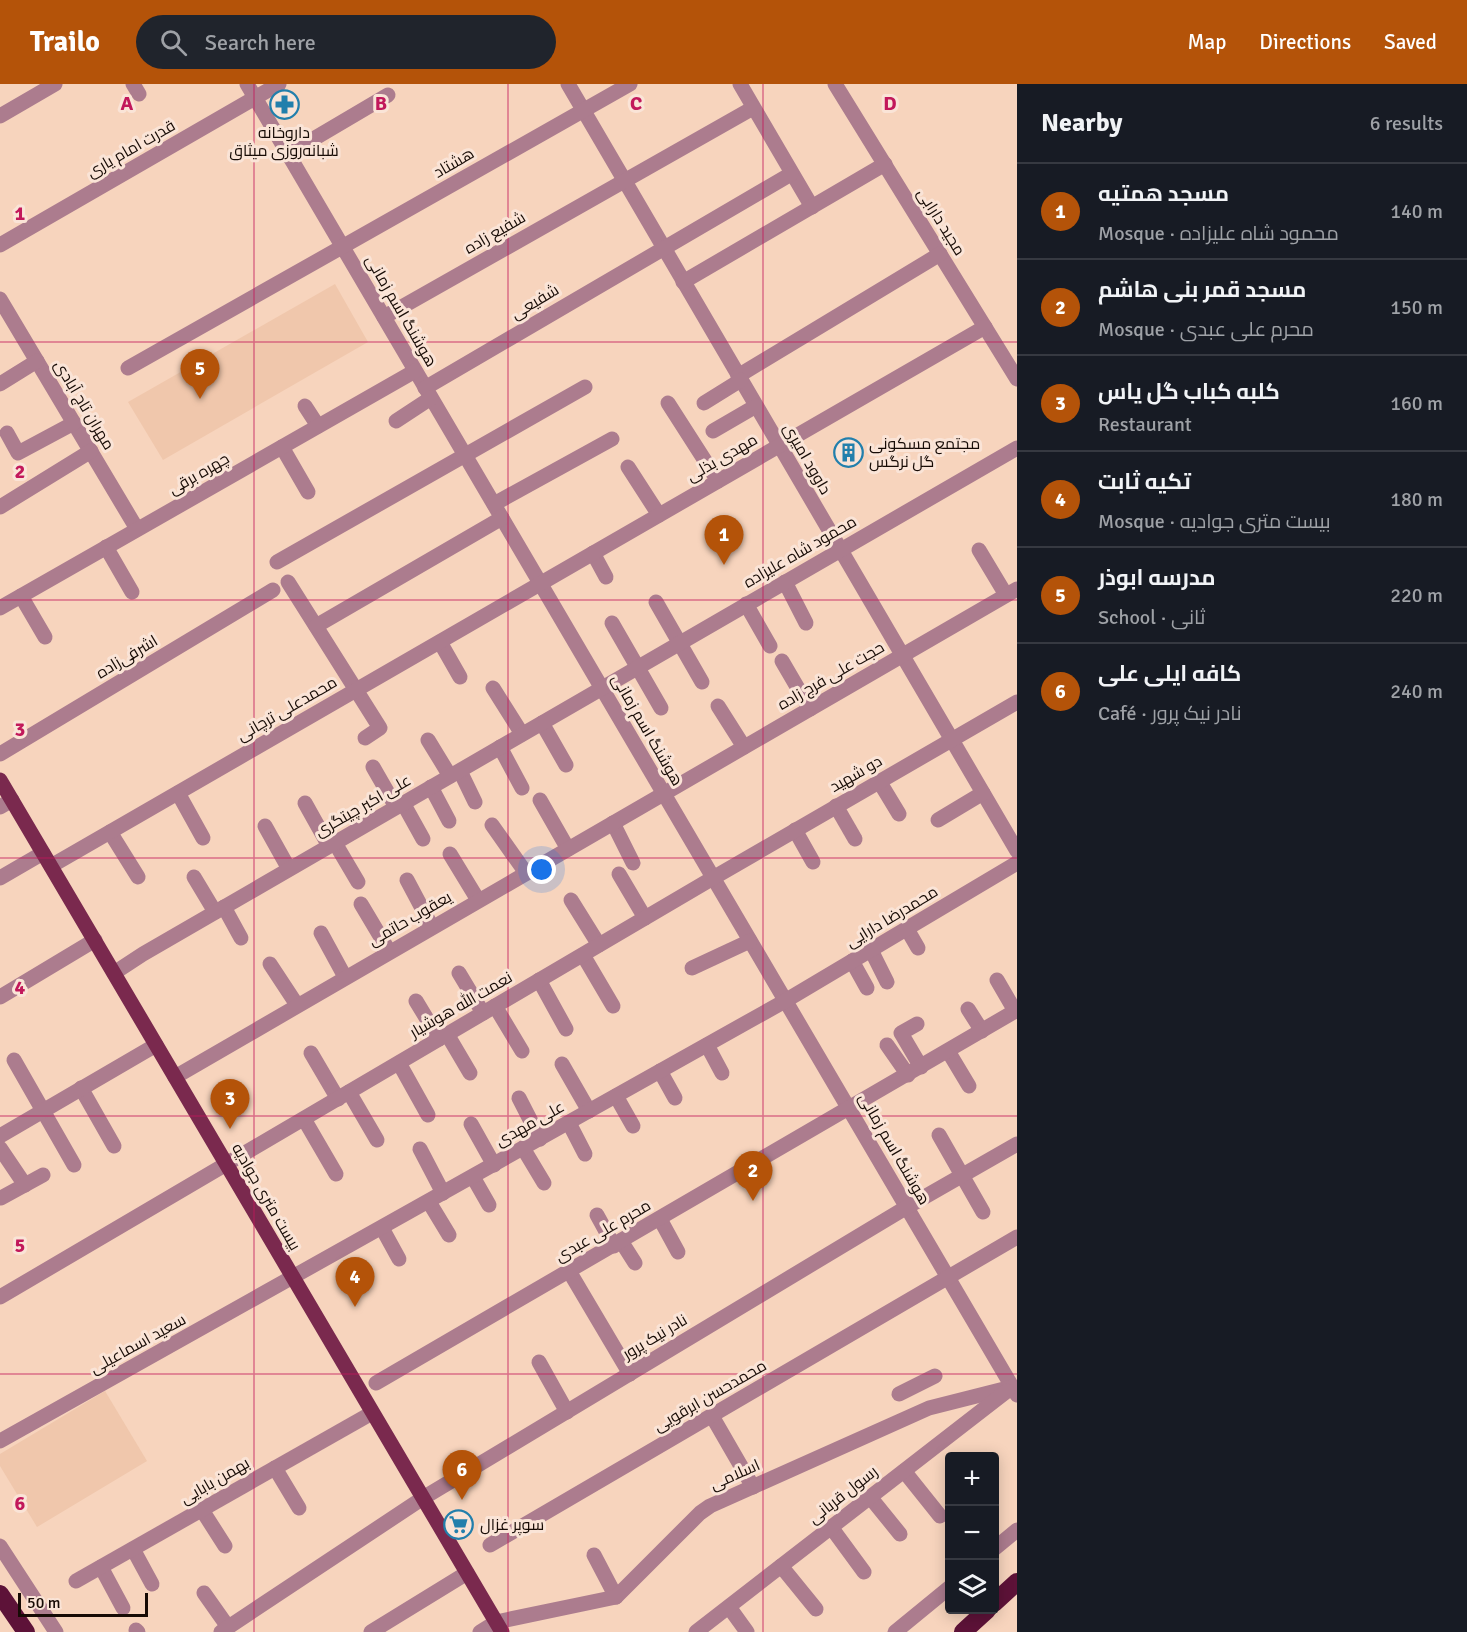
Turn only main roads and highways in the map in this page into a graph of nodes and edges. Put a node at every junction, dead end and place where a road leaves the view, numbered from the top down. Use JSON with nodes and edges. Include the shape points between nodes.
{"nodes":[{"id":1,"x":0,"y":780,"type":"edge"},
{"id":2,"x":6,"y":803,"type":"edge"},
{"id":3,"x":1017,"y":1582,"type":"edge"},
{"id":4,"x":0,"y":1593,"type":"edge"},
{"id":5,"x":999,"y":1598,"type":"edge"},
{"id":6,"x":983,"y":1614,"type":"edge"},
{"id":7,"x":499,"y":1627,"type":"edge"},
{"id":8,"x":26,"y":1632,"type":"edge"},
{"id":9,"x":963,"y":1632,"type":"edge"}],
"edges":[{"from":1,"to":2,"type":"main road","name":"بیست متری جوادیه"},
{"from":2,"to":7,"type":"main road","name":"بیست متری جوادیه","via":[[51,866]]},
{"from":3,"to":5,"type":"highway"},
{"from":4,"to":8,"type":"highway"},
{"from":6,"to":9,"type":"highway"}]}
